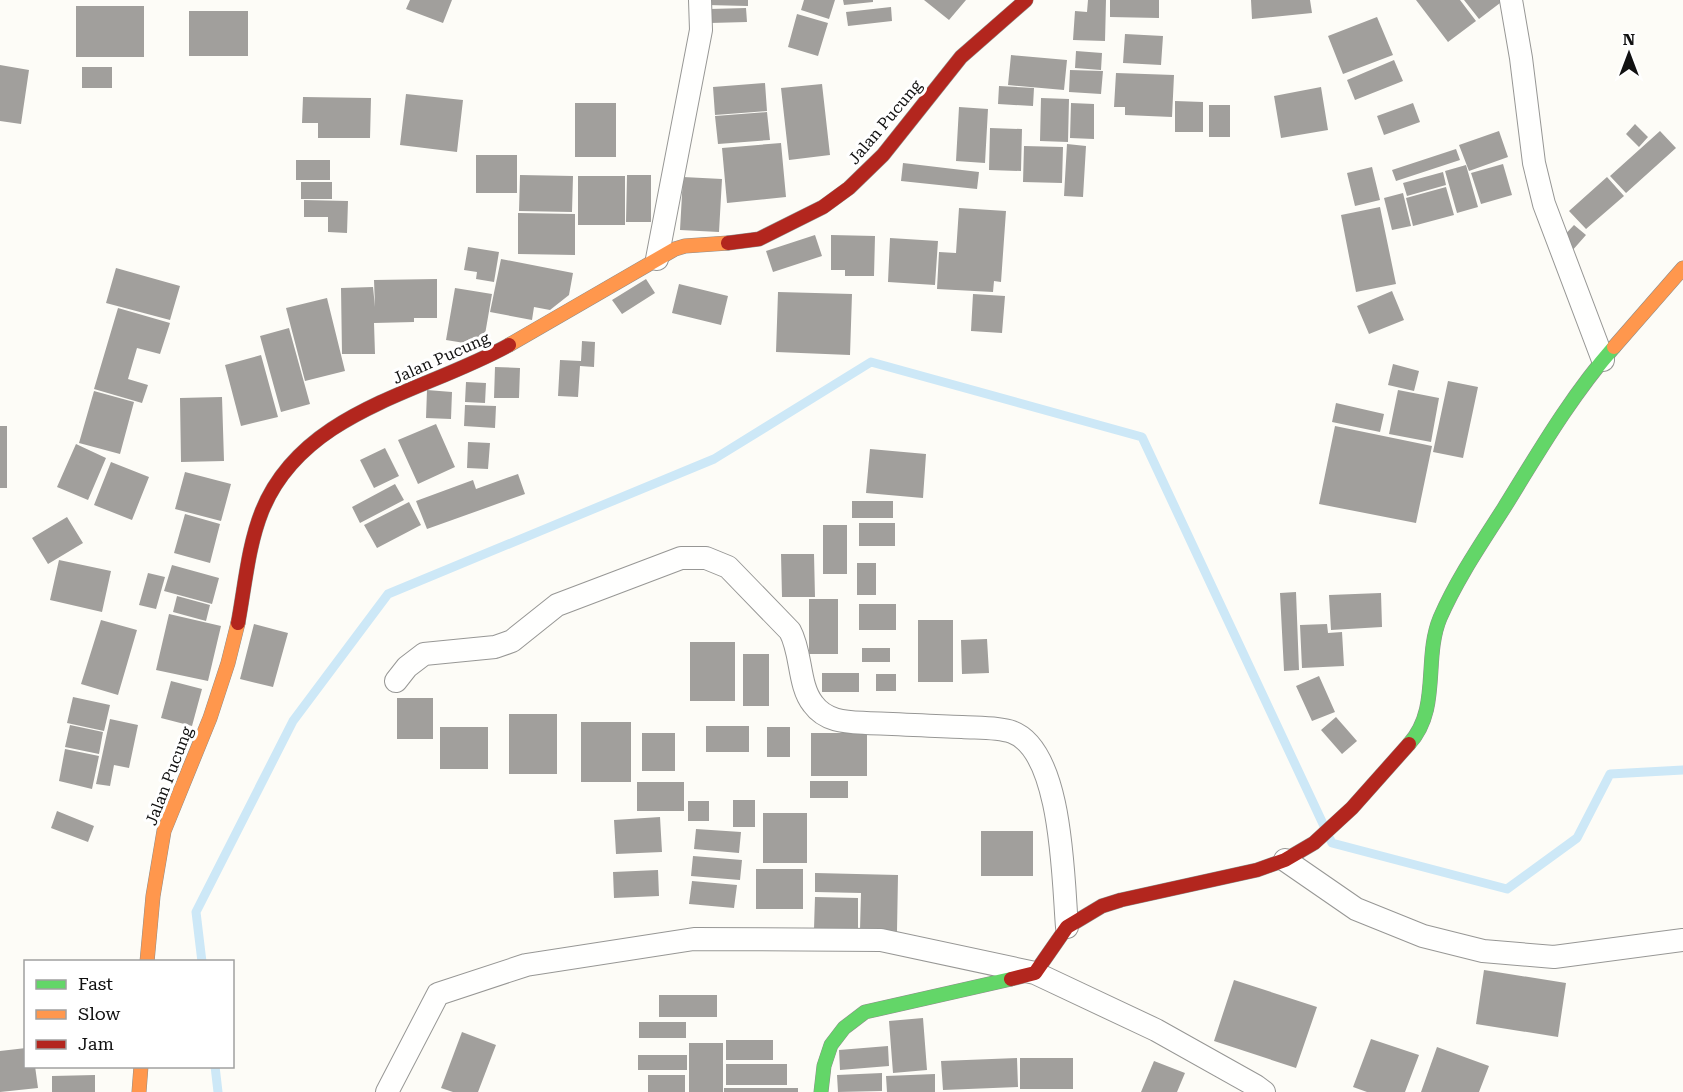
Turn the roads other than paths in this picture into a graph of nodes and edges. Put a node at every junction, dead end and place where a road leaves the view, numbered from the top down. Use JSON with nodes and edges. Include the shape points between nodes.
{"nodes":[{"id":1,"x":700,"y":0,"type":"edge"},
{"id":2,"x":1026,"y":0,"type":"edge"},
{"id":3,"x":1511,"y":0,"type":"edge"},
{"id":4,"x":657,"y":259,"type":"junction"},
{"id":5,"x":1683,"y":268,"type":"edge"},
{"id":6,"x":1604,"y":360,"type":"junction"},
{"id":7,"x":396,"y":681,"type":"dead end"},
{"id":8,"x":1285,"y":860,"type":"junction"},
{"id":9,"x":1067,"y":927,"type":"junction"},
{"id":10,"x":1683,"y":940,"type":"edge"},
{"id":11,"x":147,"y":960,"type":"edge"},
{"id":12,"x":1035,"y":973,"type":"junction"},
{"id":13,"x":141,"y":1068,"type":"edge"},
{"id":14,"x":139,"y":1092,"type":"edge"},
{"id":15,"x":387,"y":1092,"type":"edge"},
{"id":16,"x":821,"y":1092,"type":"edge"},
{"id":17,"x":1264,"y":1092,"type":"edge"}],
"edges":[{"from":1,"to":4,"type":"street","via":[[701,30]]},
{"from":2,"to":4,"type":"main road","name":"Jalan Pucung","via":[[960,57],[883,155],[823,207],[759,239],[685,246]]},
{"from":3,"to":6,"type":"street","via":[[1534,162],[1544,204]]},
{"from":4,"to":11,"type":"main road","name":"Jalan Pucung","via":[[497,352],[346,419],[314,440],[291,462],[264,505],[223,679],[164,831],[151,901]]},
{"from":5,"to":6,"type":"main road"},
{"from":6,"to":8,"type":"main road","via":[[1551,432],[1453,590],[1433,642],[1428,708],[1413,740],[1352,808],[1314,843]]},
{"from":7,"to":9,"type":"street","via":[[424,654],[495,648],[512,641],[557,605],[681,558],[706,558],[728,567],[790,631],[796,642],[805,691],[813,705],[838,722],[981,728],[1011,732],[1026,740],[1043,763],[1057,813]]},
{"from":8,"to":9,"type":"main road","via":[[1257,870],[1121,900],[1102,906]]},
{"from":8,"to":10,"type":"street","via":[[1356,909],[1423,936],[1483,951],[1554,957]]},
{"from":9,"to":12,"type":"main road"},
{"from":12,"to":15,"type":"street","via":[[881,940],[694,939],[526,965],[438,994]]},
{"from":12,"to":16,"type":"main road","via":[[865,1012],[834,1038],[822,1069]]},
{"from":12,"to":17,"type":"street","via":[[1156,1030]]},
{"from":13,"to":14,"type":"main road"}]}
